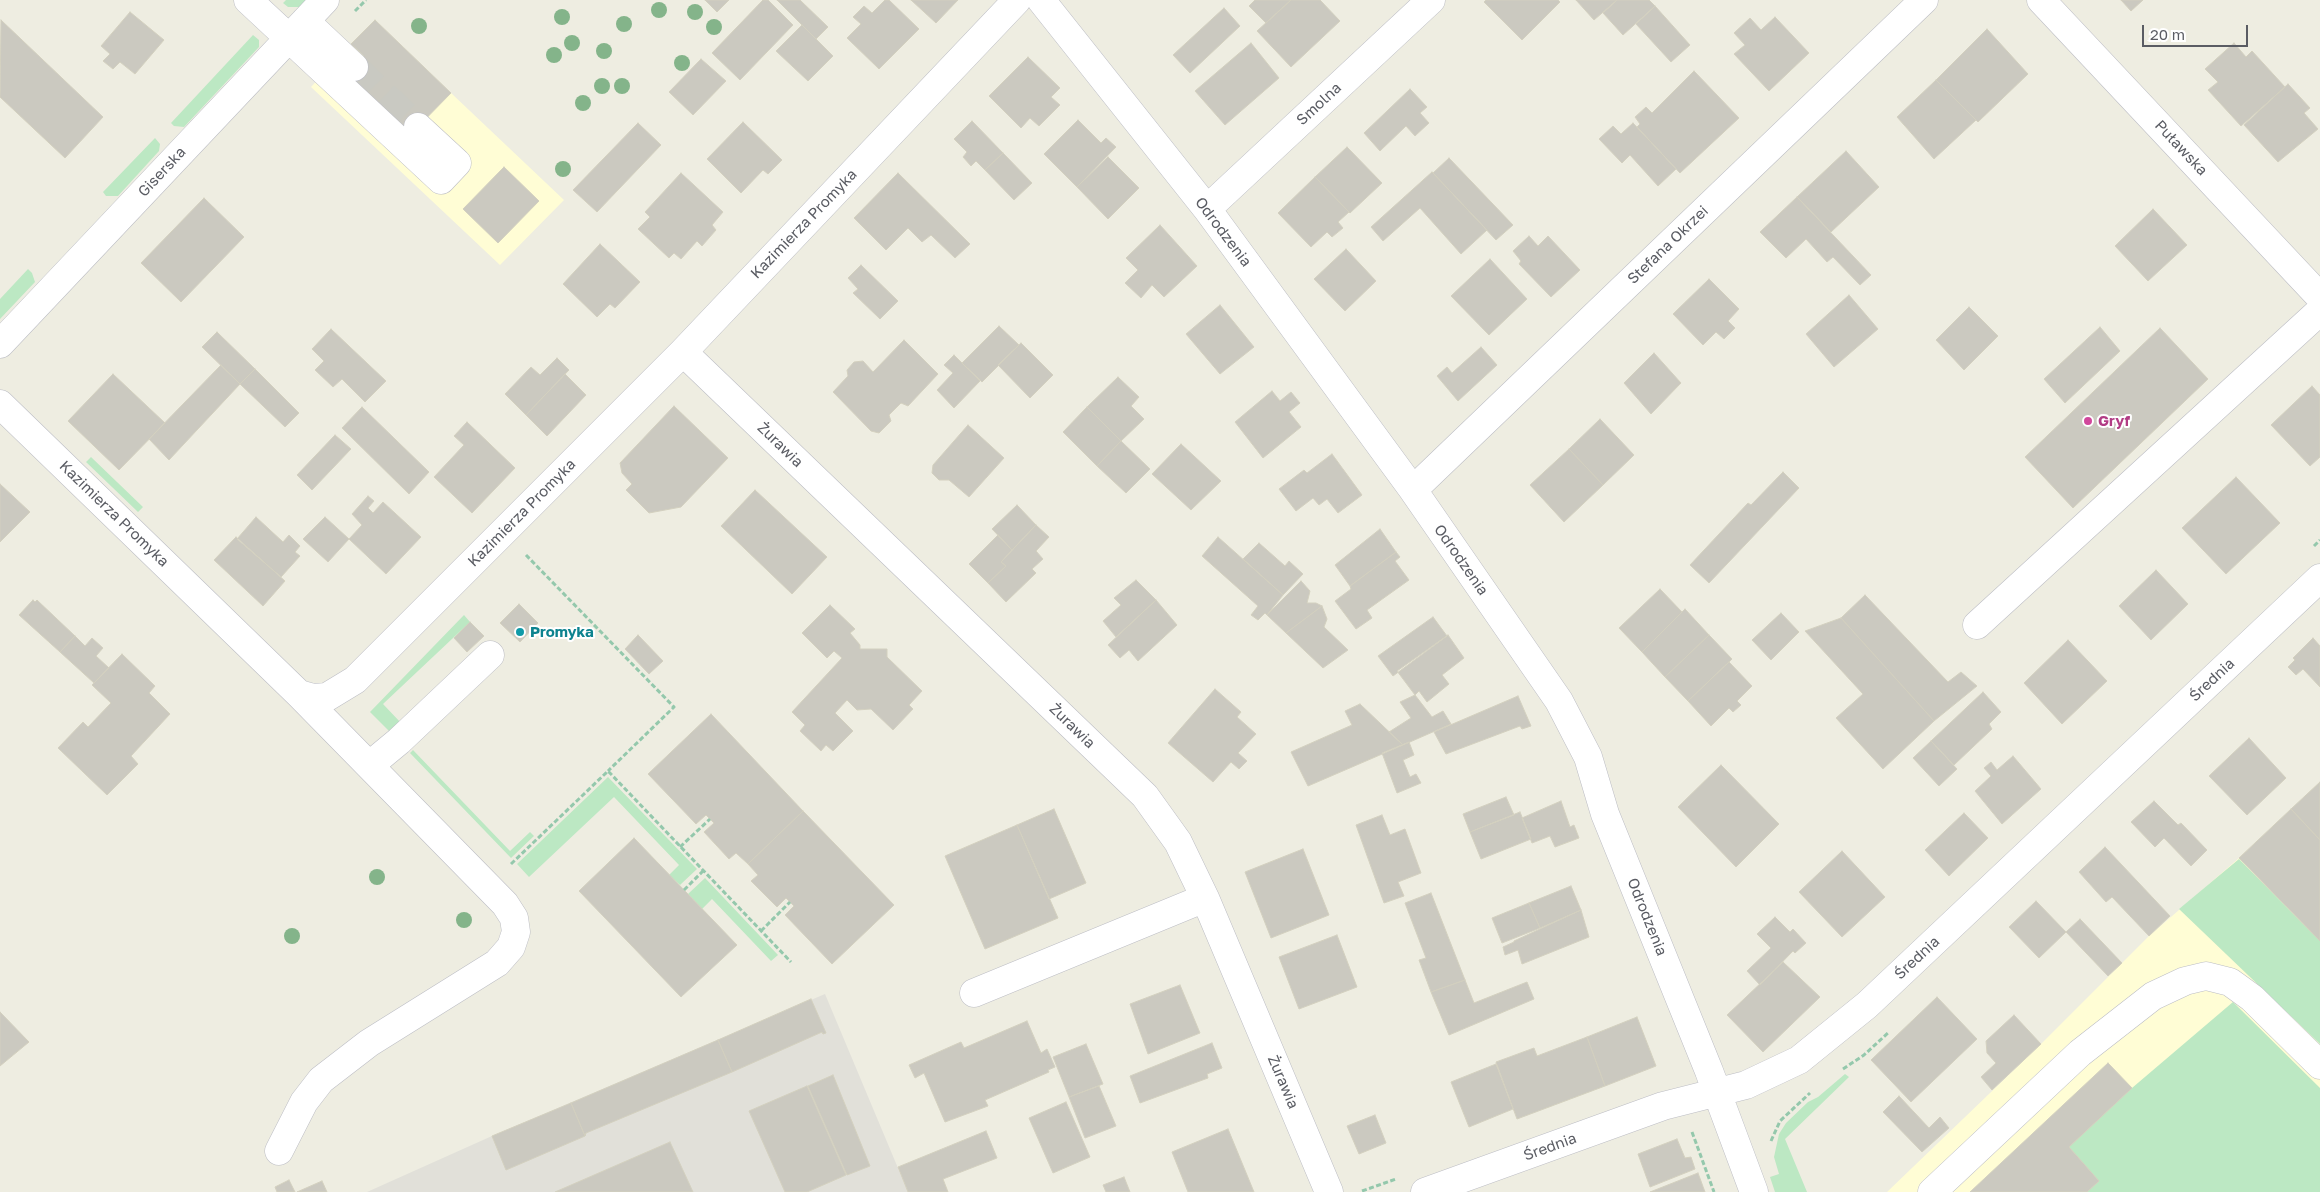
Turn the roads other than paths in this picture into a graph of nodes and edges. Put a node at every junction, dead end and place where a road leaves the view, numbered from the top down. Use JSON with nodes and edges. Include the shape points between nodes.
{"nodes":[{"id":1,"x":248,"y":0,"type":"edge"},
{"id":2,"x":325,"y":0,"type":"edge"},
{"id":3,"x":1017,"y":0,"type":"edge"},
{"id":4,"x":1041,"y":0,"type":"edge"},
{"id":5,"x":1431,"y":0,"type":"edge"},
{"id":6,"x":1924,"y":0,"type":"edge"},
{"id":7,"x":2041,"y":0,"type":"edge"},
{"id":8,"x":297,"y":29,"type":"junction"},
{"id":9,"x":354,"y":67,"type":"tunnel mouth"},
{"id":10,"x":418,"y":127,"type":"tunnel mouth"},
{"id":11,"x":1206,"y":208,"type":"junction"},
{"id":12,"x":2320,"y":297,"type":"edge"},
{"id":13,"x":2320,"y":310,"type":"edge"},
{"id":14,"x":0,"y":344,"type":"edge"},
{"id":15,"x":683,"y":352,"type":"junction"},
{"id":16,"x":0,"y":404,"type":"edge"},
{"id":17,"x":1413,"y":490,"type":"junction"},
{"id":18,"x":2320,"y":578,"type":"edge"},
{"id":19,"x":1978,"y":625,"type":"dead end"},
{"id":20,"x":490,"y":655,"type":"dead end"},
{"id":21,"x":299,"y":694,"type":"junction"},
{"id":22,"x":370,"y":765,"type":"junction"},
{"id":23,"x":1205,"y":898,"type":"junction"},
{"id":24,"x":974,"y":992,"type":"dead end"},
{"id":25,"x":2320,"y":1065,"type":"edge"},
{"id":26,"x":1718,"y":1093,"type":"junction"},
{"id":27,"x":279,"y":1151,"type":"dead end"},
{"id":28,"x":1329,"y":1192,"type":"edge"},
{"id":29,"x":1424,"y":1192,"type":"edge"},
{"id":30,"x":1754,"y":1192,"type":"edge"},
{"id":31,"x":1932,"y":1192,"type":"edge"}],
"edges":[{"from":1,"to":8,"type":"street"},
{"from":2,"to":8,"type":"street","name":"Giserska"},
{"from":3,"to":15,"type":"street","name":"Kazimierza Promyka"},
{"from":4,"to":11,"type":"street","name":"Odrodzenia"},
{"from":5,"to":11,"type":"street","name":"Smolna"},
{"from":6,"to":17,"type":"street","name":"Stefana Okrzei"},
{"from":7,"to":12,"type":"street","name":"Puławska"},
{"from":8,"to":9,"type":"street"},
{"from":8,"to":10,"type":"street","via":[[441,180],[457,163]]},
{"from":8,"to":14,"type":"street","name":"Giserska"},
{"from":11,"to":17,"type":"street","name":"Odrodzenia"},
{"from":13,"to":19,"type":"street"},
{"from":15,"to":21,"type":"street","name":"Kazimierza Promyka","via":[[355,680],[328,697],[313,698]]},
{"from":15,"to":23,"type":"street","name":"Żurawia","via":[[1145,796],[1178,842]]},
{"from":16,"to":21,"type":"street","name":"Kazimierza Promyka"},
{"from":17,"to":26,"type":"street","name":"Odrodzenia","via":[[1559,701],[1588,757],[1606,814]]},
{"from":18,"to":26,"type":"street","name":"Średnia","via":[[1867,1005],[1799,1060],[1746,1085]]},
{"from":20,"to":22,"type":"street"},
{"from":21,"to":22,"type":"street"},
{"from":22,"to":27,"type":"street","via":[[505,904],[514,918],[516,932],[511,948],[497,962],[369,1043],[321,1080],[304,1102]]},
{"from":23,"to":24,"type":"street"},
{"from":23,"to":28,"type":"street","name":"Żurawia"},
{"from":25,"to":31,"type":"street","via":[[2252,998],[2230,982],[2206,976],[2185,981],[2153,996],[2080,1052]]},
{"from":26,"to":29,"type":"street","name":"Średnia","via":[[1663,1106]]},
{"from":26,"to":30,"type":"street","name":"Odrodzenia"}]}
